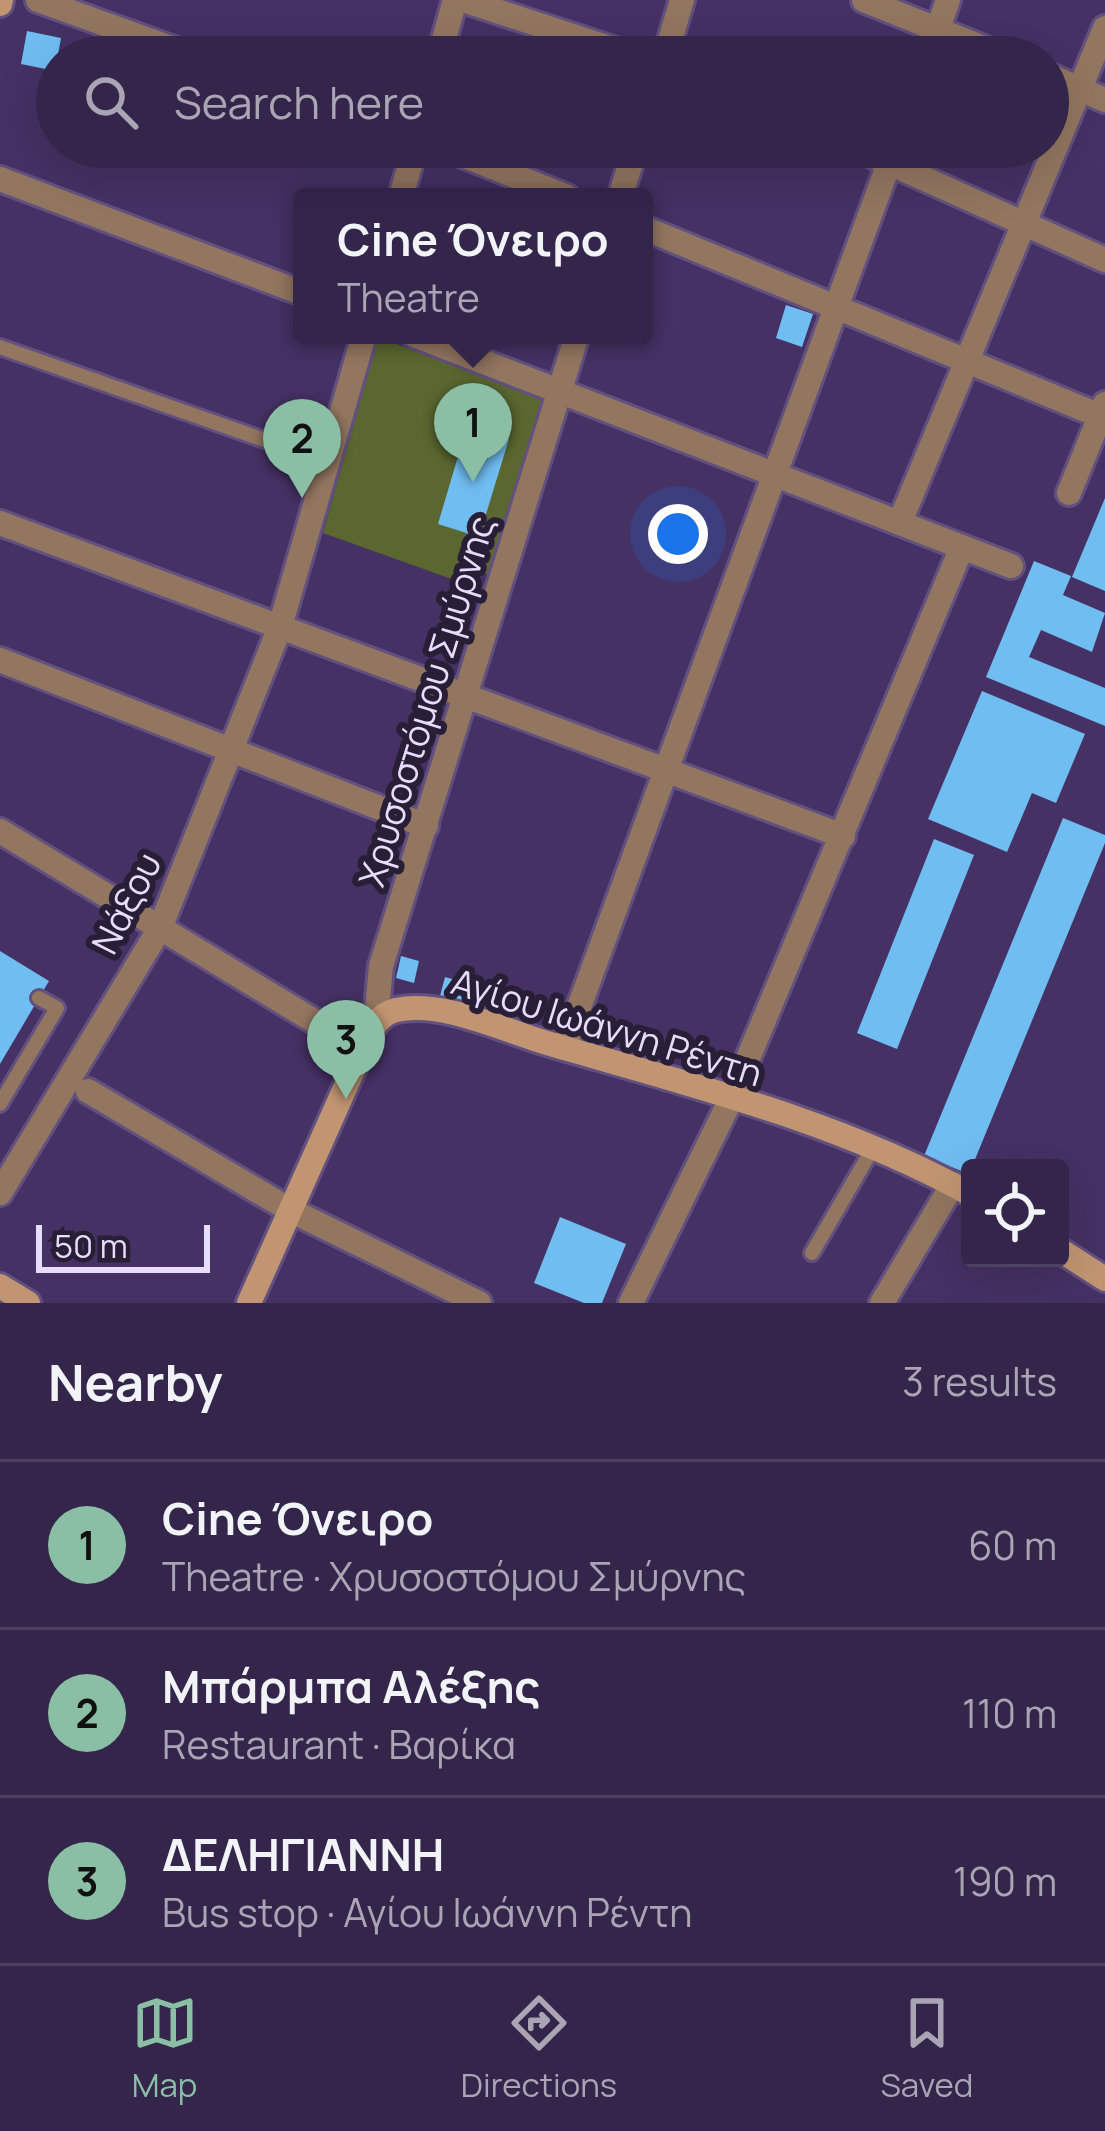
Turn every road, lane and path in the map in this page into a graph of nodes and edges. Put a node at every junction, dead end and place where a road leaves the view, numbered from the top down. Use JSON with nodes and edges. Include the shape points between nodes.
{"nodes":[{"id":1,"x":38,"y":0,"type":"edge"},
{"id":2,"x":459,"y":0,"type":"edge"},
{"id":3,"x":682,"y":0,"type":"edge"},
{"id":4,"x":864,"y":0,"type":"edge"},
{"id":5,"x":948,"y":0,"type":"edge"},
{"id":6,"x":938,"y":28,"type":"junction"},
{"id":7,"x":1105,"y":28,"type":"edge"},
{"id":8,"x":138,"y":36,"type":"edge"},
{"id":9,"x":447,"y":36,"type":"edge"},
{"id":10,"x":571,"y":36,"type":"edge"},
{"id":11,"x":671,"y":36,"type":"edge"},
{"id":12,"x":935,"y":36,"type":"edge"},
{"id":13,"x":957,"y":36,"type":"edge"},
{"id":14,"x":1069,"y":84,"type":"edge"},
{"id":15,"x":1080,"y":88,"type":"junction"},
{"id":16,"x":1105,"y":100,"type":"edge"},
{"id":17,"x":1069,"y":114,"type":"edge"},
{"id":18,"x":495,"y":168,"type":"edge"},
{"id":19,"x":888,"y":168,"type":"edge"},
{"id":20,"x":918,"y":168,"type":"edge"},
{"id":21,"x":1046,"y":168,"type":"edge"},
{"id":22,"x":0,"y":179,"type":"edge"},
{"id":23,"x":545,"y":188,"type":"edge"},
{"id":24,"x":1023,"y":223,"type":"junction"},
{"id":25,"x":653,"y":232,"type":"edge"},
{"id":26,"x":1105,"y":260,"type":"edge"},
{"id":27,"x":293,"y":290,"type":"edge"},
{"id":28,"x":836,"y":307,"type":"junction"},
{"id":29,"x":362,"y":344,"type":"edge"},
{"id":30,"x":438,"y":344,"type":"edge"},
{"id":31,"x":574,"y":344,"type":"edge"},
{"id":32,"x":0,"y":347,"type":"edge"},
{"id":33,"x":965,"y":360,"type":"junction"},
{"id":34,"x":560,"y":390,"type":"junction"},
{"id":35,"x":1103,"y":412,"type":"edge"},
{"id":36,"x":330,"y":463,"type":"junction"},
{"id":37,"x":776,"y":473,"type":"junction"},
{"id":38,"x":1069,"y":493,"type":"dead end"},
{"id":39,"x":900,"y":521,"type":"junction"},
{"id":40,"x":0,"y":523,"type":"edge"},
{"id":41,"x":962,"y":548,"type":"junction"},
{"id":42,"x":1012,"y":566,"type":"dead end"},
{"id":43,"x":280,"y":627,"type":"junction"},
{"id":44,"x":0,"y":660,"type":"edge"},
{"id":45,"x":466,"y":696,"type":"junction"},
{"id":46,"x":234,"y":753,"type":"junction"},
{"id":47,"x":670,"y":771,"type":"junction"},
{"id":48,"x":426,"y":826,"type":"junction"},
{"id":49,"x":0,"y":831,"type":"edge"},
{"id":50,"x":843,"y":836,"type":"junction"},
{"id":51,"x":160,"y":928,"type":"junction"},
{"id":52,"x":39,"y":998,"type":"dead end"},
{"id":53,"x":376,"y":1021,"type":"junction"},
{"id":54,"x":564,"y":1048,"type":"junction"},
{"id":55,"x":362,"y":1050,"type":"junction"},
{"id":56,"x":88,"y":1091,"type":"dead end"},
{"id":57,"x":731,"y":1100,"type":"junction"},
{"id":58,"x":0,"y":1103,"type":"edge"},
{"id":59,"x":873,"y":1148,"type":"junction"},
{"id":60,"x":961,"y":1189,"type":"edge"},
{"id":61,"x":961,"y":1190,"type":"edge"},
{"id":62,"x":0,"y":1193,"type":"edge"},
{"id":63,"x":290,"y":1210,"type":"junction"},
{"id":64,"x":812,"y":1253,"type":"dead end"},
{"id":65,"x":1069,"y":1256,"type":"edge"},
{"id":66,"x":1105,"y":1279,"type":"edge"},
{"id":67,"x":0,"y":1286,"type":"edge"},
{"id":68,"x":28,"y":1303,"type":"edge"},
{"id":69,"x":249,"y":1303,"type":"edge"},
{"id":70,"x":479,"y":1303,"type":"edge"},
{"id":71,"x":631,"y":1303,"type":"edge"},
{"id":72,"x":882,"y":1303,"type":"edge"}],
"edges":[{"from":1,"to":8,"type":"street"},
{"from":2,"to":9,"type":"street"},
{"from":2,"to":10,"type":"street"},
{"from":3,"to":11,"type":"street"},
{"from":4,"to":6,"type":"street"},
{"from":5,"to":6,"type":"street"},
{"from":6,"to":12,"type":"street"},
{"from":6,"to":13,"type":"street"},
{"from":7,"to":15,"type":"street"},
{"from":14,"to":15,"type":"street"},
{"from":15,"to":16,"type":"street"},
{"from":15,"to":17,"type":"street"},
{"from":18,"to":23,"type":"street"},
{"from":19,"to":28,"type":"street"},
{"from":20,"to":24,"type":"street"},
{"from":21,"to":24,"type":"street"},
{"from":22,"to":27,"type":"street"},
{"from":24,"to":26,"type":"street"},
{"from":24,"to":33,"type":"street"},
{"from":25,"to":28,"type":"street"},
{"from":28,"to":33,"type":"street"},
{"from":28,"to":37,"type":"street"},
{"from":29,"to":36,"type":"street","name":"Νάξου"},
{"from":30,"to":34,"type":"street"},
{"from":31,"to":34,"type":"street","name":"Χρυσοστόμου Σμύρνης"},
{"from":32,"to":36,"type":"lane"},
{"from":33,"to":35,"type":"street"},
{"from":33,"to":39,"type":"street"},
{"from":34,"to":37,"type":"street"},
{"from":34,"to":45,"type":"street","name":"Χρυσοστόμου Σμύρνης"},
{"from":35,"to":38,"type":"street"},
{"from":36,"to":43,"type":"street","name":"Νάξου"},
{"from":37,"to":39,"type":"street"},
{"from":37,"to":47,"type":"street"},
{"from":39,"to":41,"type":"street"},
{"from":40,"to":43,"type":"street"},
{"from":41,"to":42,"type":"street"},
{"from":41,"to":50,"type":"street"},
{"from":43,"to":45,"type":"street"},
{"from":43,"to":46,"type":"street","name":"Νάξου"},
{"from":44,"to":46,"type":"street"},
{"from":45,"to":47,"type":"street"},
{"from":45,"to":48,"type":"street","name":"Χρυσοστόμου Σμύρνης"},
{"from":46,"to":48,"type":"street"},
{"from":46,"to":51,"type":"street","name":"Νάξου"},
{"from":47,"to":50,"type":"street"},
{"from":47,"to":54,"type":"street"},
{"from":48,"to":53,"type":"street","name":"Χρυσοστόμου Σμύρνης","via":[[381,966]]},
{"from":49,"to":51,"type":"street"},
{"from":50,"to":57,"type":"street"},
{"from":51,"to":55,"type":"street"},
{"from":51,"to":62,"type":"street","name":"Νάξου"},
{"from":52,"to":58,"type":"lane","via":[[58,1008]]},
{"from":53,"to":54,"type":"street","name":"Αγίου Ιωάννη Ρέντη","via":[[392,1011],[441,1012]]},
{"from":53,"to":55,"type":"street"},
{"from":54,"to":57,"type":"street","name":"Αγίου Ιωάννη Ρέντη"},
{"from":55,"to":63,"type":"street"},
{"from":56,"to":63,"type":"street"},
{"from":57,"to":59,"type":"street","name":"Αγίου Ιωάννη Ρέντη"},
{"from":57,"to":71,"type":"street"},
{"from":59,"to":60,"type":"street","name":"Αγίου Ιωάννη Ρέντη"},
{"from":59,"to":64,"type":"lane"},
{"from":61,"to":72,"type":"street"},
{"from":63,"to":69,"type":"street"},
{"from":63,"to":70,"type":"street"},
{"from":65,"to":66,"type":"street"},
{"from":67,"to":68,"type":"street"}]}
